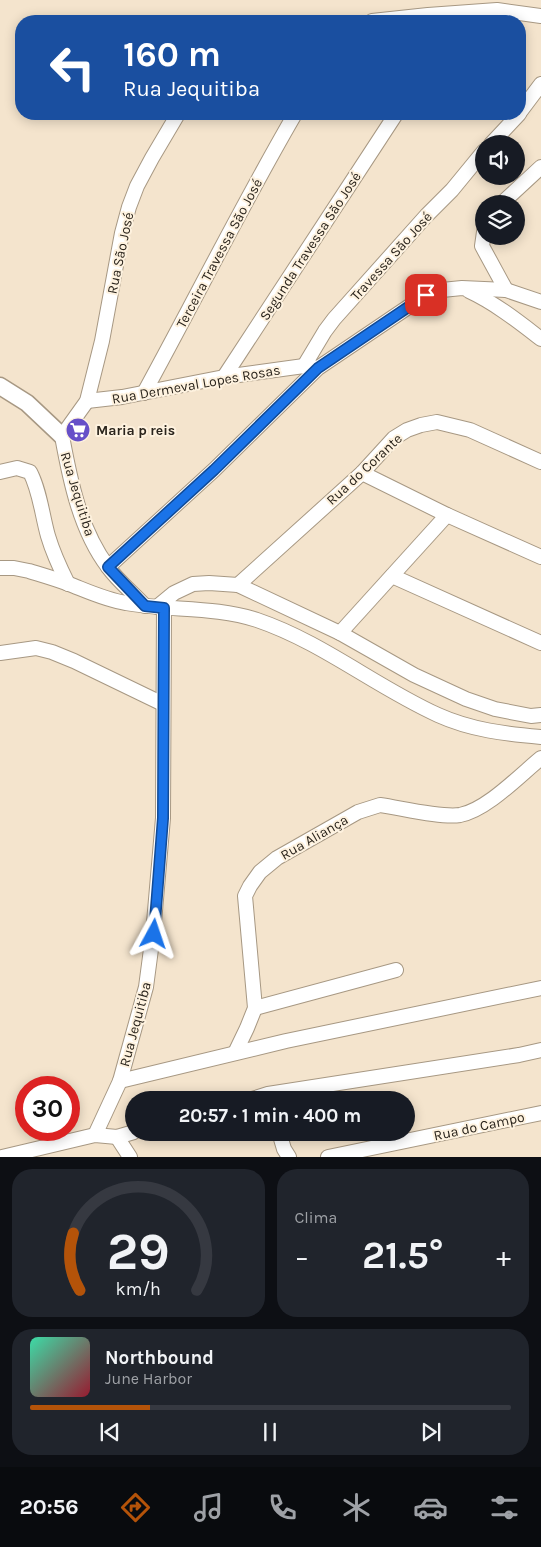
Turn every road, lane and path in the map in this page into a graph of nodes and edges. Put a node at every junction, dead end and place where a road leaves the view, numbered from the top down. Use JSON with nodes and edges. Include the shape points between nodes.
{"nodes":[{"id":1,"x":454,"y":15,"type":"edge"},
{"id":2,"x":541,"y":16,"type":"edge"},
{"id":3,"x":541,"y":84,"type":"edge"},
{"id":4,"x":526,"y":104,"type":"edge"},
{"id":5,"x":174,"y":120,"type":"edge"},
{"id":6,"x":292,"y":120,"type":"edge"},
{"id":7,"x":392,"y":120,"type":"edge"},
{"id":8,"x":513,"y":120,"type":"edge"},
{"id":9,"x":499,"y":135,"type":"edge"},
{"id":10,"x":475,"y":162,"type":"edge"},
{"id":11,"x":541,"y":166,"type":"edge"},
{"id":12,"x":510,"y":195,"type":"edge"},
{"id":13,"x":482,"y":245,"type":"edge"},
{"id":14,"x":462,"y":288,"type":"junction"},
{"id":15,"x":506,"y":290,"type":"junction"},
{"id":16,"x":541,"y":302,"type":"edge"},
{"id":17,"x":541,"y":339,"type":"edge"},
{"id":18,"x":311,"y":367,"type":"junction"},
{"id":19,"x":224,"y":377,"type":"junction"},
{"id":20,"x":0,"y":386,"type":"edge"},
{"id":21,"x":144,"y":393,"type":"junction"},
{"id":22,"x":87,"y":401,"type":"junction"},
{"id":23,"x":62,"y":436,"type":"junction"},
{"id":24,"x":541,"y":462,"type":"edge"},
{"id":25,"x":0,"y":472,"type":"edge"},
{"id":26,"x":362,"y":473,"type":"junction"},
{"id":27,"x":447,"y":515,"type":"junction"},
{"id":28,"x":541,"y":557,"type":"edge"},
{"id":29,"x":108,"y":567,"type":"junction"},
{"id":30,"x":0,"y":568,"type":"edge"},
{"id":31,"x":392,"y":576,"type":"junction"},
{"id":32,"x":68,"y":584,"type":"junction"},
{"id":33,"x":238,"y":585,"type":"junction"},
{"id":34,"x":156,"y":607,"type":"junction"},
{"id":35,"x":340,"y":633,"type":"junction"},
{"id":36,"x":541,"y":643,"type":"edge"},
{"id":37,"x":0,"y":653,"type":"edge"},
{"id":38,"x":163,"y":704,"type":"junction"},
{"id":39,"x":541,"y":715,"type":"edge"},
{"id":40,"x":541,"y":737,"type":"edge"},
{"id":41,"x":541,"y":758,"type":"edge"},
{"id":42,"x":396,"y":970,"type":"dead end"},
{"id":43,"x":541,"y":988,"type":"edge"},
{"id":44,"x":254,"y":1008,"type":"junction"},
{"id":45,"x":541,"y":1050,"type":"edge"},
{"id":46,"x":235,"y":1053,"type":"junction"},
{"id":47,"x":120,"y":1081,"type":"junction"},
{"id":48,"x":305,"y":1091,"type":"edge"},
{"id":49,"x":541,"y":1113,"type":"edge"},
{"id":50,"x":94,"y":1135,"type":"junction"},
{"id":51,"x":125,"y":1135,"type":"edge"},
{"id":52,"x":117,"y":1137,"type":"junction"},
{"id":53,"x":282,"y":1141,"type":"edge"},
{"id":54,"x":2,"y":1157,"type":"edge"},
{"id":55,"x":130,"y":1157,"type":"edge"},
{"id":56,"x":289,"y":1157,"type":"edge"},
{"id":57,"x":328,"y":1157,"type":"edge"}],
"edges":[{"from":1,"to":2,"type":"street","via":[[497,10]]},
{"from":3,"to":4,"type":"street"},
{"from":5,"to":22,"type":"street","name":"Rua São José","via":[[129,206]]},
{"from":6,"to":21,"type":"street","name":"Terceira Travessa São José"},
{"from":7,"to":19,"type":"street","name":"Segunda Travessa São José"},
{"from":8,"to":9,"type":"street"},
{"from":10,"to":18,"type":"street","name":"Travessa São José","via":[[334,319],[325,331]]},
{"from":11,"to":12,"type":"street"},
{"from":13,"to":15,"type":"street"},
{"from":14,"to":15,"type":"street","name":"Rua Dermeval Lopes Rosas"},
{"from":14,"to":17,"type":"street","via":[[480,296]]},
{"from":14,"to":18,"type":"street","name":"Rua Dermeval Lopes Rosas","via":[[426,295]]},
{"from":15,"to":16,"type":"street","name":"Rua Dermeval Lopes Rosas"},
{"from":18,"to":19,"type":"street","name":"Rua Dermeval Lopes Rosas"},
{"from":18,"to":29,"type":"street","via":[[214,470]]},
{"from":19,"to":21,"type":"street","name":"Rua Dermeval Lopes Rosas"},
{"from":20,"to":23,"type":"street","via":[[28,403]]},
{"from":21,"to":22,"type":"street","name":"Rua Dermeval Lopes Rosas"},
{"from":22,"to":23,"type":"street","name":"Rua Jequitiba"},
{"from":23,"to":29,"type":"street","name":"Rua Jequitiba","via":[[79,507],[90,537]]},
{"from":24,"to":26,"type":"street","name":"Rua do Corante","via":[[470,430],[437,422],[406,430],[394,438]]},
{"from":25,"to":32,"type":"street","via":[[17,468],[30,472],[53,552]]},
{"from":26,"to":27,"type":"street"},
{"from":26,"to":33,"type":"street","name":"Rua do Corante"},
{"from":27,"to":28,"type":"street"},
{"from":27,"to":31,"type":"street"},
{"from":29,"to":34,"type":"street","name":"Rua Jequitiba"},
{"from":30,"to":32,"type":"street","via":[[29,571]]},
{"from":31,"to":35,"type":"street"},
{"from":31,"to":36,"type":"street"},
{"from":32,"to":34,"type":"street","via":[[116,601]]},
{"from":33,"to":34,"type":"street","via":[[194,584]]},
{"from":33,"to":35,"type":"street"},
{"from":34,"to":38,"type":"street","name":"Rua Jequitiba"},
{"from":34,"to":40,"type":"street","via":[[219,611],[256,620],[313,645],[439,716],[480,729]]},
{"from":35,"to":39,"type":"street","via":[[414,675],[466,699],[495,709]]},
{"from":37,"to":38,"type":"street","via":[[36,648],[52,652]]},
{"from":38,"to":47,"type":"street","name":"Rua Jequitiba","via":[[163,818],[154,934],[146,987]]},
{"from":41,"to":44,"type":"street","name":"Rua Aliança","via":[[481,807],[460,815],[373,806],[285,853],[260,872],[245,896]]},
{"from":42,"to":44,"type":"street"},
{"from":43,"to":46,"type":"street"},
{"from":44,"to":46,"type":"street","name":"Rua Aliança"},
{"from":45,"to":48,"type":"street"},
{"from":46,"to":47,"type":"street"},
{"from":47,"to":50,"type":"street","name":"Rua Jequitiba"},
{"from":49,"to":57,"type":"street","name":"Rua do Campo"},
{"from":50,"to":52,"type":"street"},
{"from":50,"to":54,"type":"street"},
{"from":51,"to":52,"type":"street"},
{"from":52,"to":55,"type":"street"},
{"from":53,"to":56,"type":"street"}]}
